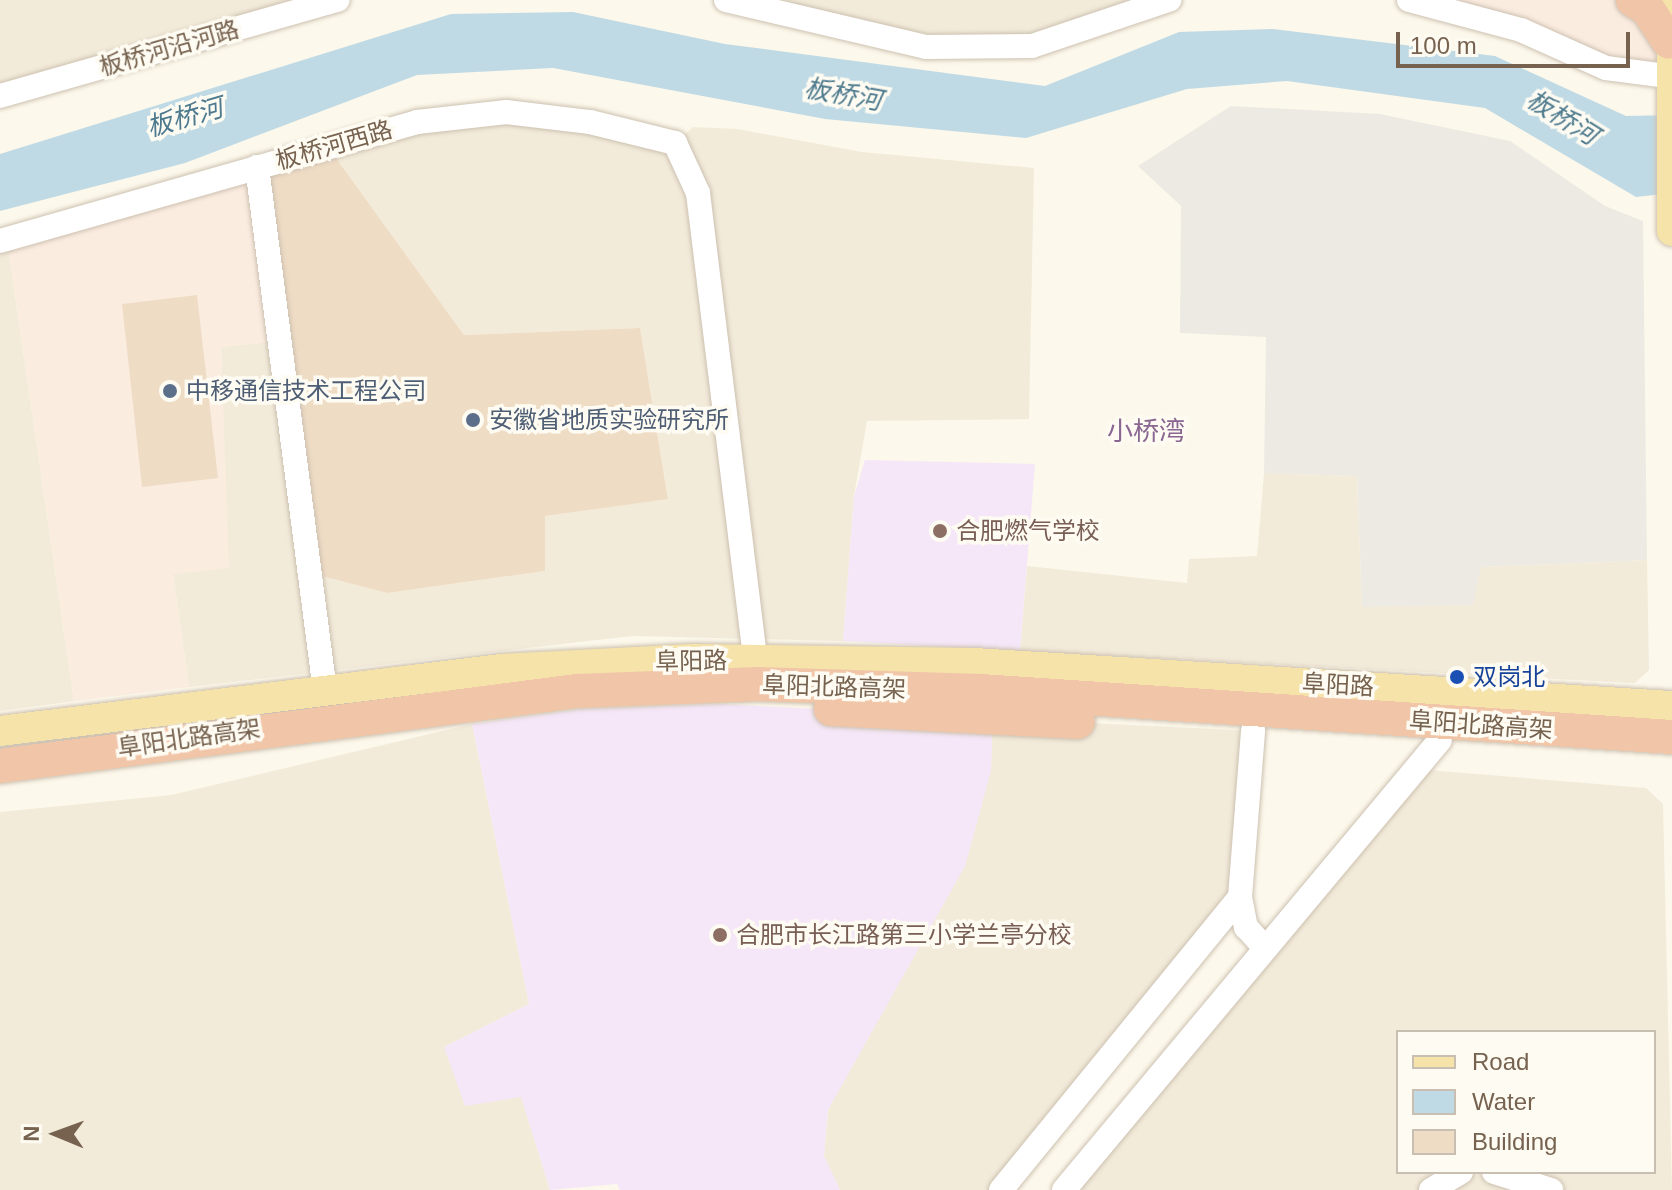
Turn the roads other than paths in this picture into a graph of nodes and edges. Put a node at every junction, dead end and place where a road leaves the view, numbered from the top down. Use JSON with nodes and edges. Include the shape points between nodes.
{"nodes":[{"id":1,"x":338,"y":0,"type":"edge"},
{"id":2,"x":726,"y":0,"type":"edge"},
{"id":3,"x":1169,"y":0,"type":"edge"},
{"id":4,"x":1409,"y":0,"type":"edge"},
{"id":5,"x":1633,"y":0,"type":"edge"},
{"id":6,"x":1672,"y":5,"type":"edge"},
{"id":7,"x":1668,"y":59,"type":"junction"},
{"id":8,"x":0,"y":96,"type":"edge"},
{"id":9,"x":257,"y":167,"type":"junction"},
{"id":10,"x":1671,"y":216,"type":"edge"},
{"id":11,"x":0,"y":241,"type":"edge"},
{"id":12,"x":755,"y":660,"type":"junction"},
{"id":13,"x":325,"y":691,"type":"junction"},
{"id":14,"x":1672,"y":706,"type":"edge"},
{"id":15,"x":1672,"y":722,"type":"edge"},
{"id":16,"x":0,"y":731,"type":"edge"},
{"id":17,"x":1253,"y":731,"type":"junction"},
{"id":18,"x":1672,"y":737,"type":"edge"},
{"id":19,"x":1440,"y":740,"type":"junction"},
{"id":20,"x":0,"y":748,"type":"edge"},
{"id":21,"x":1672,"y":750,"type":"edge"},
{"id":22,"x":0,"y":766,"type":"edge"},
{"id":23,"x":0,"y":784,"type":"edge"},
{"id":24,"x":1240,"y":897,"type":"junction"},
{"id":25,"x":1265,"y":948,"type":"junction"},
{"id":26,"x":1458,"y":1174,"type":"edge"},
{"id":27,"x":1500,"y":1174,"type":"edge"},
{"id":28,"x":1001,"y":1190,"type":"edge"},
{"id":29,"x":1064,"y":1190,"type":"edge"},
{"id":30,"x":1431,"y":1190,"type":"edge"},
{"id":31,"x":1551,"y":1190,"type":"edge"}],
"edges":[{"from":1,"to":8,"type":"street","name":"板桥河沿河路"},
{"from":2,"to":3,"type":"street","via":[[926,47],[1032,46]]},
{"from":4,"to":7,"type":"street","via":[[1521,30],[1606,68]]},
{"from":5,"to":7,"type":"highway","via":[[1647,8]]},
{"from":6,"to":7,"type":"main road"},
{"from":7,"to":10,"type":"main road"},
{"from":9,"to":11,"type":"street","name":"板桥河西路"},
{"from":9,"to":12,"type":"street","name":"板桥河西路","via":[[417,122],[506,112],[590,122],[675,143],[698,193]]},
{"from":9,"to":13,"type":"street"},
{"from":12,"to":13,"type":"main road","name":"阜阳路","via":[[501,669]]},
{"from":12,"to":14,"type":"main road","name":"阜阳路","via":[[974,663]]},
{"from":13,"to":16,"type":"main road","name":"阜阳路"},
{"from":15,"to":20,"type":"highway","name":"阜阳北路高架","via":[[976,676],[718,668],[571,675]]},
{"from":17,"to":19,"type":"highway"},
{"from":17,"to":23,"type":"highway","via":[[720,704],[581,709]]},
{"from":17,"to":24,"type":"street"},
{"from":18,"to":22,"type":"highway","name":"阜阳北路高架","via":[[981,691],[758,684],[577,691]]},
{"from":19,"to":21,"type":"highway"},
{"from":19,"to":25,"type":"street"},
{"from":24,"to":25,"type":"street","via":[[1246,927]]},
{"from":24,"to":28,"type":"street"},
{"from":25,"to":29,"type":"street"},
{"from":26,"to":30,"type":"street"},
{"from":27,"to":31,"type":"street"}]}
